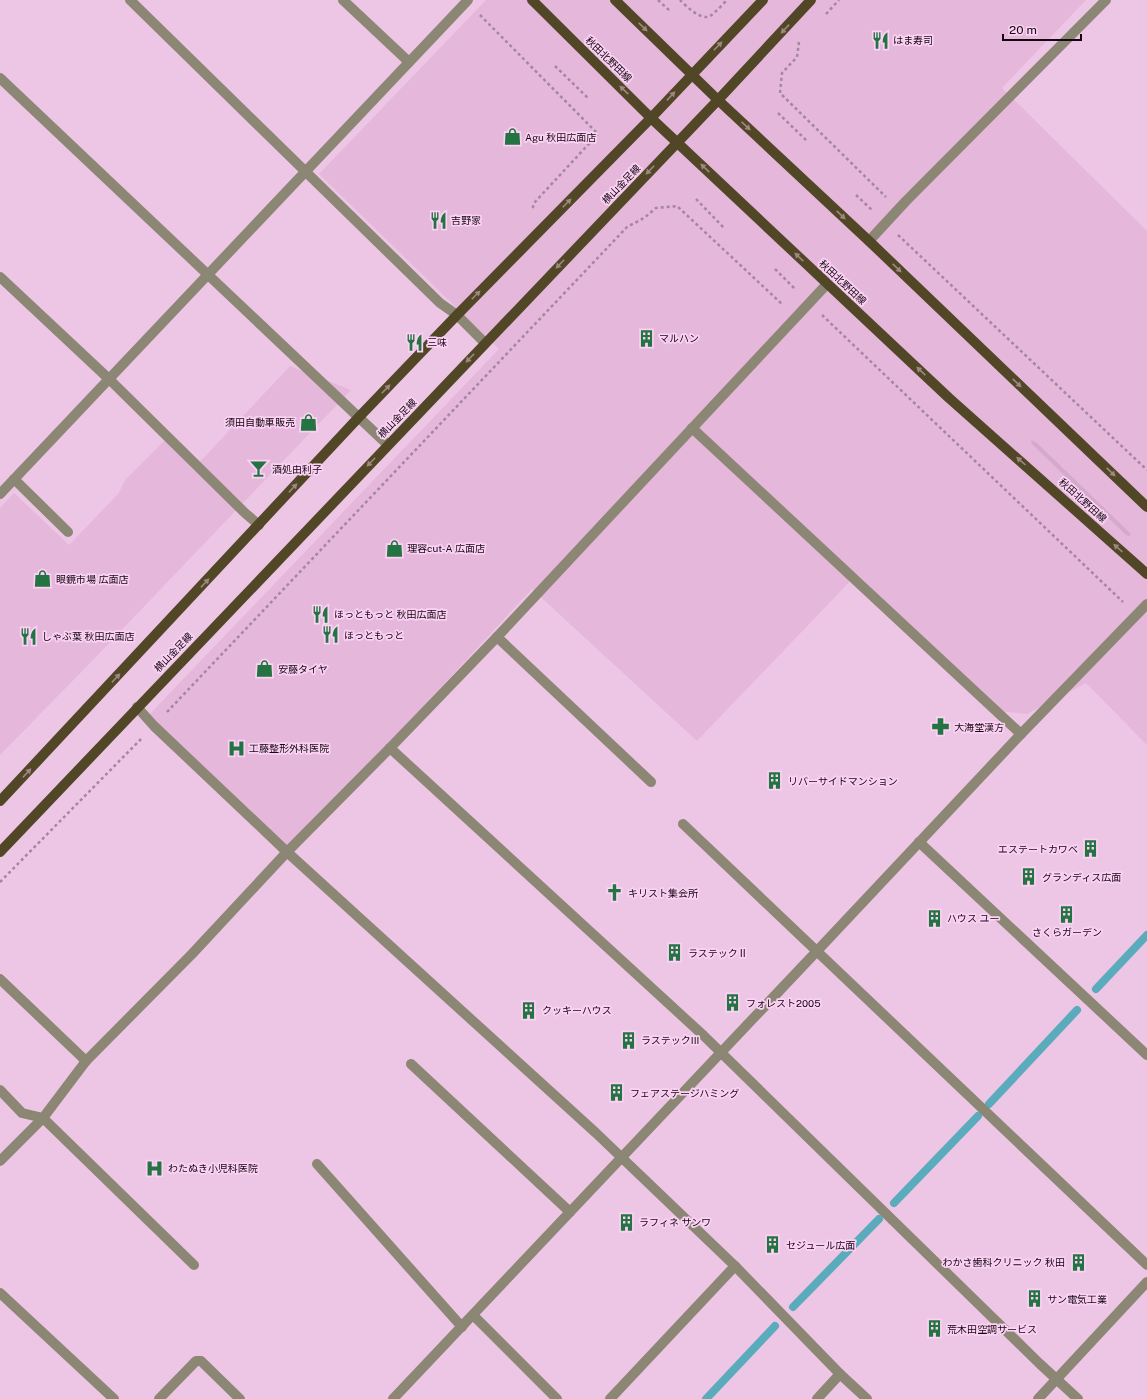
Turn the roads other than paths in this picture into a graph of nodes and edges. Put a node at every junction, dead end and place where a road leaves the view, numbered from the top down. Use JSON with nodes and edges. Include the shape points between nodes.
{"nodes":[{"id":1,"x":130,"y":0,"type":"edge"},
{"id":2,"x":343,"y":0,"type":"edge"},
{"id":3,"x":468,"y":0,"type":"edge"},
{"id":4,"x":532,"y":0,"type":"edge"},
{"id":5,"x":615,"y":0,"type":"edge"},
{"id":6,"x":763,"y":0,"type":"edge"},
{"id":7,"x":811,"y":0,"type":"edge"},
{"id":8,"x":1106,"y":0,"type":"edge"},
{"id":9,"x":409,"y":62,"type":"junction"},
{"id":10,"x":691,"y":74,"type":"junction"},
{"id":11,"x":0,"y":78,"type":"edge"},
{"id":12,"x":718,"y":100,"type":"junction"},
{"id":13,"x":651,"y":118,"type":"junction"},
{"id":14,"x":677,"y":142,"type":"junction"},
{"id":15,"x":306,"y":171,"type":"junction"},
{"id":16,"x":869,"y":241,"type":"junction"},
{"id":17,"x":0,"y":276,"type":"edge"},
{"id":18,"x":207,"y":276,"type":"junction"},
{"id":19,"x":827,"y":284,"type":"junction"},
{"id":20,"x":457,"y":315,"type":"junction"},
{"id":21,"x":485,"y":343,"type":"junction"},
{"id":22,"x":109,"y":379,"type":"junction"},
{"id":23,"x":359,"y":417,"type":"junction"},
{"id":24,"x":692,"y":428,"type":"junction"},
{"id":25,"x":388,"y":445,"type":"junction"},
{"id":26,"x":14,"y":479,"type":"junction"},
{"id":27,"x":2,"y":488,"type":"edge"},
{"id":28,"x":1147,"y":507,"type":"edge"},
{"id":29,"x":259,"y":525,"type":"junction"},
{"id":30,"x":68,"y":532,"type":"dead end"},
{"id":31,"x":1147,"y":574,"type":"edge"},
{"id":32,"x":1147,"y":604,"type":"edge"},
{"id":33,"x":497,"y":637,"type":"junction"},
{"id":34,"x":137,"y":707,"type":"junction"},
{"id":35,"x":1021,"y":734,"type":"junction"},
{"id":36,"x":390,"y":748,"type":"junction"},
{"id":37,"x":651,"y":782,"type":"dead end"},
{"id":38,"x":0,"y":801,"type":"edge"},
{"id":39,"x":684,"y":824,"type":"dead end"},
{"id":40,"x":920,"y":842,"type":"junction"},
{"id":41,"x":0,"y":852,"type":"edge"},
{"id":42,"x":287,"y":852,"type":"junction"},
{"id":43,"x":817,"y":951,"type":"junction"},
{"id":44,"x":0,"y":978,"type":"edge"},
{"id":45,"x":721,"y":1052,"type":"junction"},
{"id":46,"x":1147,"y":1056,"type":"edge"},
{"id":47,"x":86,"y":1061,"type":"junction"},
{"id":48,"x":411,"y":1064,"type":"dead end"},
{"id":49,"x":0,"y":1090,"type":"edge"},
{"id":50,"x":43,"y":1118,"type":"junction"},
{"id":51,"x":622,"y":1158,"type":"junction"},
{"id":52,"x":0,"y":1161,"type":"edge"},
{"id":53,"x":317,"y":1164,"type":"dead end"},
{"id":54,"x":570,"y":1212,"type":"junction"},
{"id":55,"x":194,"y":1264,"type":"dead end"},
{"id":56,"x":1147,"y":1265,"type":"edge"},
{"id":57,"x":735,"y":1266,"type":"junction"},
{"id":58,"x":1147,"y":1282,"type":"edge"},
{"id":59,"x":0,"y":1293,"type":"edge"},
{"id":60,"x":473,"y":1315,"type":"junction"},
{"id":61,"x":462,"y":1327,"type":"junction"},
{"id":62,"x":840,"y":1374,"type":"junction"},
{"id":63,"x":1057,"y":1378,"type":"junction"},
{"id":64,"x":114,"y":1399,"type":"edge"},
{"id":65,"x":159,"y":1399,"type":"edge"},
{"id":66,"x":240,"y":1399,"type":"edge"},
{"id":67,"x":393,"y":1399,"type":"edge"},
{"id":68,"x":558,"y":1399,"type":"edge"},
{"id":69,"x":610,"y":1399,"type":"edge"},
{"id":70,"x":818,"y":1399,"type":"edge"},
{"id":71,"x":867,"y":1399,"type":"edge"},
{"id":72,"x":1038,"y":1399,"type":"edge"},
{"id":73,"x":1078,"y":1399,"type":"edge"}],
"edges":[{"from":1,"to":15,"type":"street"},
{"from":2,"to":9,"type":"street"},
{"from":3,"to":9,"type":"street"},
{"from":13,"to":4,"type":"main road","name":"秋田北野田線","one_way":true},
{"from":5,"to":10,"type":"main road","one_way":true},
{"from":10,"to":6,"type":"main road","one_way":true},
{"from":7,"to":12,"type":"main road","name":"横山金足線","one_way":true},
{"from":8,"to":16,"type":"street"},
{"from":9,"to":15,"type":"street"},
{"from":10,"to":12,"type":"main road"},
{"from":13,"to":10,"type":"main road","one_way":true},
{"from":11,"to":18,"type":"street"},
{"from":12,"to":14,"type":"main road","name":"横山金足線"},
{"from":12,"to":16,"type":"main road","one_way":true},
{"from":13,"to":14,"type":"main road","name":"秋田北野田線"},
{"from":20,"to":13,"type":"main road","one_way":true},
{"from":19,"to":14,"type":"main road","name":"秋田北野田線","one_way":true},
{"from":14,"to":21,"type":"main road","name":"横山金足線","one_way":true},
{"from":15,"to":18,"type":"street"},
{"from":15,"to":20,"type":"street","via":[[440,303]]},
{"from":16,"to":28,"type":"main road","one_way":true},
{"from":17,"to":22,"type":"street"},
{"from":18,"to":22,"type":"street"},
{"from":18,"to":23,"type":"street"},
{"from":19,"to":24,"type":"street"},
{"from":31,"to":19,"type":"main road","name":"秋田北野田線","one_way":true,"via":[[949,398]]},
{"from":20,"to":21,"type":"street"},
{"from":23,"to":20,"type":"main road","one_way":true},
{"from":21,"to":25,"type":"main road","name":"横山金足線","one_way":true},
{"from":22,"to":26,"type":"street"},
{"from":22,"to":29,"type":"street"},
{"from":23,"to":25,"type":"street"},
{"from":29,"to":23,"type":"main road","one_way":true},
{"from":24,"to":33,"type":"street"},
{"from":24,"to":35,"type":"street"},
{"from":25,"to":34,"type":"main road","name":"横山金足線","one_way":true},
{"from":26,"to":27,"type":"street"},
{"from":26,"to":30,"type":"street"},
{"from":38,"to":29,"type":"main road","one_way":true},
{"from":32,"to":35,"type":"street"},
{"from":33,"to":36,"type":"street"},
{"from":33,"to":37,"type":"street"},
{"from":34,"to":41,"type":"main road","name":"横山金足線"},
{"from":34,"to":42,"type":"street"},
{"from":35,"to":40,"type":"street"},
{"from":36,"to":42,"type":"street"},
{"from":36,"to":45,"type":"street"},
{"from":39,"to":43,"type":"street"},
{"from":40,"to":43,"type":"street"},
{"from":40,"to":46,"type":"street"},
{"from":42,"to":47,"type":"street","via":[[192,954]]},
{"from":42,"to":51,"type":"street"},
{"from":43,"to":45,"type":"street"},
{"from":43,"to":56,"type":"street"},
{"from":44,"to":47,"type":"street"},
{"from":45,"to":51,"type":"street"},
{"from":45,"to":63,"type":"street"},
{"from":47,"to":50,"type":"street"},
{"from":48,"to":54,"type":"street"},
{"from":49,"to":50,"type":"street","via":[[22,1112]]},
{"from":50,"to":52,"type":"street"},
{"from":50,"to":55,"type":"street"},
{"from":51,"to":54,"type":"street"},
{"from":51,"to":57,"type":"street"},
{"from":53,"to":61,"type":"street"},
{"from":54,"to":60,"type":"street"},
{"from":57,"to":62,"type":"street"},
{"from":57,"to":69,"type":"street"},
{"from":58,"to":63,"type":"street"},
{"from":59,"to":64,"type":"street"},
{"from":60,"to":61,"type":"street"},
{"from":60,"to":68,"type":"street"},
{"from":61,"to":67,"type":"street"},
{"from":62,"to":70,"type":"street"},
{"from":62,"to":71,"type":"street"},
{"from":63,"to":72,"type":"street"},
{"from":63,"to":73,"type":"street"},
{"from":65,"to":66,"type":"street","via":[[196,1361],[201,1361]]}]}
